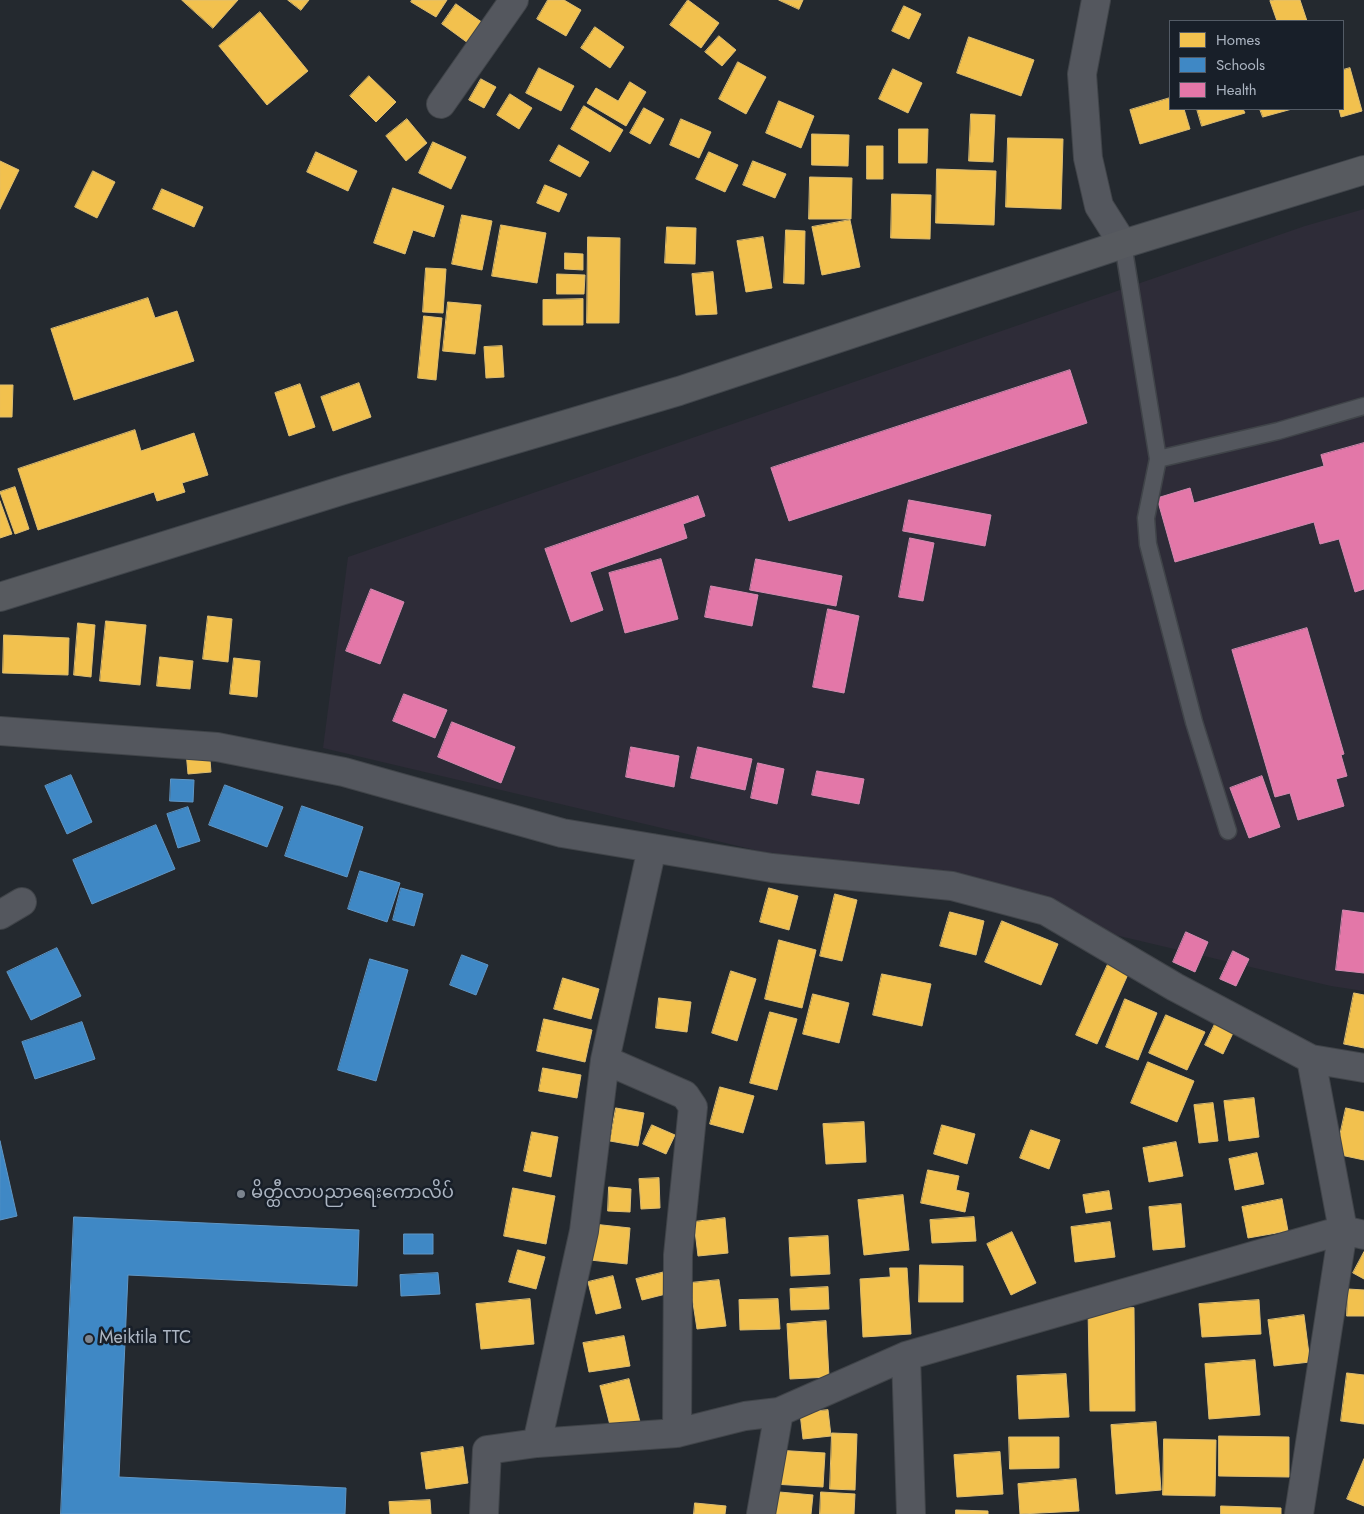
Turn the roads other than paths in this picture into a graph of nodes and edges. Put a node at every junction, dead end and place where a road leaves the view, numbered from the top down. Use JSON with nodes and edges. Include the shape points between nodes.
{"nodes":[{"id":1,"x":514,"y":0,"type":"edge"},
{"id":2,"x":1096,"y":0,"type":"edge"},
{"id":3,"x":441,"y":104,"type":"dead end"},
{"id":4,"x":1364,"y":170,"type":"edge"},
{"id":5,"x":1122,"y":244,"type":"junction"},
{"id":6,"x":1364,"y":406,"type":"edge"},
{"id":7,"x":1158,"y":459,"type":"junction"},
{"id":8,"x":0,"y":597,"type":"edge"},
{"id":9,"x":0,"y":731,"type":"edge"},
{"id":10,"x":1228,"y":831,"type":"dead end"},
{"id":11,"x":652,"y":848,"type":"junction"},
{"id":12,"x":1310,"y":1058,"type":"junction"},
{"id":13,"x":605,"y":1060,"type":"junction"},
{"id":14,"x":1364,"y":1068,"type":"edge"},
{"id":15,"x":1354,"y":1232,"type":"edge"},
{"id":16,"x":906,"y":1356,"type":"junction"},
{"id":17,"x":778,"y":1412,"type":"junction"},
{"id":18,"x":678,"y":1433,"type":"junction"},
{"id":19,"x":537,"y":1443,"type":"junction"},
{"id":20,"x":484,"y":1514,"type":"edge"},
{"id":21,"x":761,"y":1514,"type":"edge"},
{"id":22,"x":911,"y":1514,"type":"edge"},
{"id":23,"x":1299,"y":1514,"type":"edge"}],
"edges":[{"from":1,"to":3,"type":"street"},
{"from":2,"to":5,"type":"street","via":[[1082,74],[1088,158],[1099,206]]},
{"from":4,"to":5,"type":"highway"},
{"from":5,"to":7,"type":"lane"},
{"from":5,"to":8,"type":"highway","via":[[679,391],[347,489]]},
{"from":6,"to":7,"type":"lane","via":[[1278,431]]},
{"from":7,"to":10,"type":"lane","via":[[1146,518],[1148,544],[1194,722]]},
{"from":9,"to":11,"type":"street","via":[[217,747],[344,772],[562,833]]},
{"from":11,"to":12,"type":"street","via":[[772,868],[952,886],[1046,911],[1175,986]]},
{"from":11,"to":13,"type":"street"},
{"from":12,"to":14,"type":"street"},
{"from":12,"to":15,"type":"street"},
{"from":13,"to":18,"type":"street","via":[[685,1096],[692,1107],[678,1255]]},
{"from":13,"to":19,"type":"street","via":[[584,1231]]},
{"from":15,"to":16,"type":"street"},
{"from":15,"to":23,"type":"street"},
{"from":16,"to":17,"type":"street"},
{"from":16,"to":22,"type":"street"},
{"from":17,"to":18,"type":"street","via":[[746,1416]]},
{"from":17,"to":21,"type":"street"},
{"from":18,"to":19,"type":"street"},
{"from":19,"to":20,"type":"street","via":[[487,1450]]}]}
